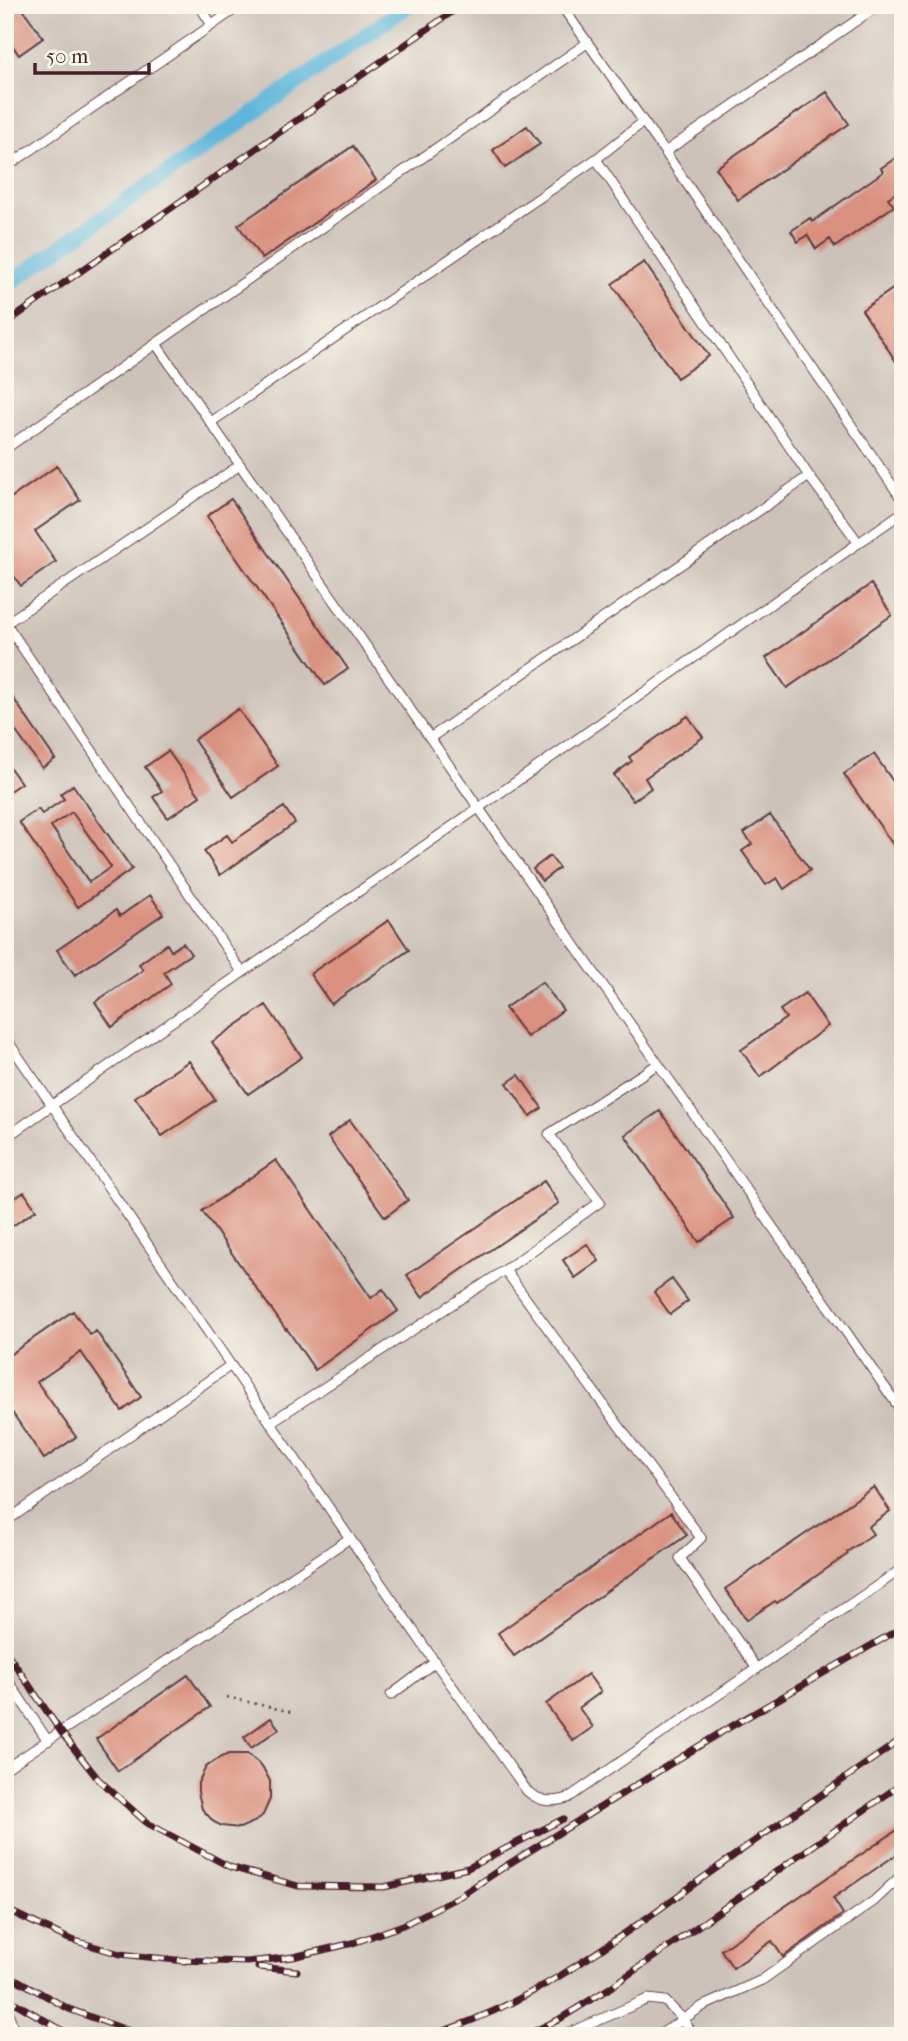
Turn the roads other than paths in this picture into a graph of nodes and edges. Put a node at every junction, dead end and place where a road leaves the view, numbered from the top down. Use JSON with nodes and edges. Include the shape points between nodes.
{"nodes":[{"id":1,"x":199,"y":5,"type":"edge"},
{"id":2,"x":241,"y":5,"type":"edge"},
{"id":3,"x":561,"y":5,"type":"edge"},
{"id":4,"x":879,"y":5,"type":"edge"},
{"id":5,"x":212,"y":25,"type":"junction"},
{"id":6,"x":587,"y":43,"type":"junction"},
{"id":7,"x":643,"y":122,"type":"junction"},
{"id":8,"x":665,"y":152,"type":"junction"},
{"id":9,"x":596,"y":159,"type":"junction"},
{"id":10,"x":5,"y":168,"type":"edge"},
{"id":11,"x":156,"y":344,"type":"junction"},
{"id":12,"x":211,"y":422,"type":"junction"},
{"id":13,"x":5,"y":449,"type":"edge"},
{"id":14,"x":240,"y":464,"type":"junction"},
{"id":15,"x":810,"y":476,"type":"junction"},
{"id":16,"x":903,"y":501,"type":"edge"},
{"id":17,"x":903,"y":512,"type":"edge"},
{"id":18,"x":859,"y":542,"type":"junction"},
{"id":19,"x":6,"y":623,"type":"edge"},
{"id":20,"x":430,"y":738,"type":"junction"},
{"id":21,"x":478,"y":807,"type":"junction"},
{"id":22,"x":242,"y":972,"type":"junction"},
{"id":23,"x":5,"y":1037,"type":"edge"},
{"id":24,"x":658,"y":1064,"type":"junction"},
{"id":25,"x":53,"y":1105,"type":"junction"},
{"id":26,"x":5,"y":1138,"type":"edge"},
{"id":27,"x":505,"y":1270,"type":"junction"},
{"id":28,"x":231,"y":1364,"type":"junction"},
{"id":29,"x":903,"y":1413,"type":"edge"},
{"id":30,"x":271,"y":1422,"type":"junction"},
{"id":31,"x":5,"y":1522,"type":"edge"},
{"id":32,"x":350,"y":1538,"type":"junction"},
{"id":33,"x":903,"y":1568,"type":"edge"},
{"id":34,"x":435,"y":1662,"type":"junction"},
{"id":35,"x":757,"y":1669,"type":"junction"},
{"id":36,"x":5,"y":1676,"type":"edge"},
{"id":37,"x":391,"y":1695,"type":"dead end"},
{"id":38,"x":48,"y":1741,"type":"junction"},
{"id":39,"x":5,"y":1769,"type":"edge"},
{"id":40,"x":903,"y":1874,"type":"edge"},
{"id":41,"x":5,"y":2000,"type":"edge"},
{"id":42,"x":682,"y":2018,"type":"junction"},
{"id":43,"x":15,"y":2036,"type":"edge"},
{"id":44,"x":562,"y":2036,"type":"edge"},
{"id":45,"x":659,"y":2036,"type":"edge"},
{"id":46,"x":694,"y":2036,"type":"edge"}],
"edges":[{"from":1,"to":5,"type":"lane"},
{"from":2,"to":5,"type":"lane"},
{"from":3,"to":6,"type":"lane"},
{"from":4,"to":8,"type":"lane"},
{"from":5,"to":10,"type":"lane"},
{"from":6,"to":7,"type":"lane"},
{"from":6,"to":11,"type":"lane"},
{"from":7,"to":8,"type":"lane"},
{"from":7,"to":9,"type":"lane"},
{"from":8,"to":16,"type":"lane"},
{"from":9,"to":12,"type":"lane"},
{"from":9,"to":15,"type":"lane"},
{"from":11,"to":12,"type":"lane"},
{"from":11,"to":13,"type":"lane"},
{"from":12,"to":14,"type":"lane"},
{"from":14,"to":19,"type":"lane"},
{"from":14,"to":20,"type":"lane"},
{"from":15,"to":18,"type":"lane"},
{"from":15,"to":20,"type":"lane"},
{"from":17,"to":18,"type":"lane"},
{"from":18,"to":21,"type":"lane"},
{"from":19,"to":22,"type":"lane"},
{"from":20,"to":21,"type":"lane"},
{"from":21,"to":22,"type":"lane"},
{"from":21,"to":24,"type":"lane"},
{"from":22,"to":25,"type":"lane"},
{"from":23,"to":25,"type":"lane"},
{"from":24,"to":27,"type":"lane","via":[[550,1135],[600,1202]]},
{"from":24,"to":29,"type":"lane"},
{"from":25,"to":26,"type":"lane"},
{"from":25,"to":28,"type":"lane"},
{"from":27,"to":30,"type":"lane"},
{"from":27,"to":35,"type":"lane","via":[[701,1538],[680,1558]]},
{"from":28,"to":30,"type":"lane"},
{"from":28,"to":31,"type":"lane"},
{"from":30,"to":32,"type":"lane"},
{"from":32,"to":34,"type":"lane"},
{"from":32,"to":38,"type":"lane"},
{"from":33,"to":35,"type":"lane"},
{"from":34,"to":35,"type":"lane","via":[[527,1791],[546,1802],[568,1798]]},
{"from":34,"to":37,"type":"lane"},
{"from":36,"to":38,"type":"lane"},
{"from":38,"to":39,"type":"lane"},
{"from":40,"to":42,"type":"lane","via":[[874,1901],[762,1980]]},
{"from":41,"to":43,"type":"lane"},
{"from":42,"to":44,"type":"lane","via":[[665,2001],[648,1999]]},
{"from":42,"to":45,"type":"lane"},
{"from":42,"to":46,"type":"lane"}]}
